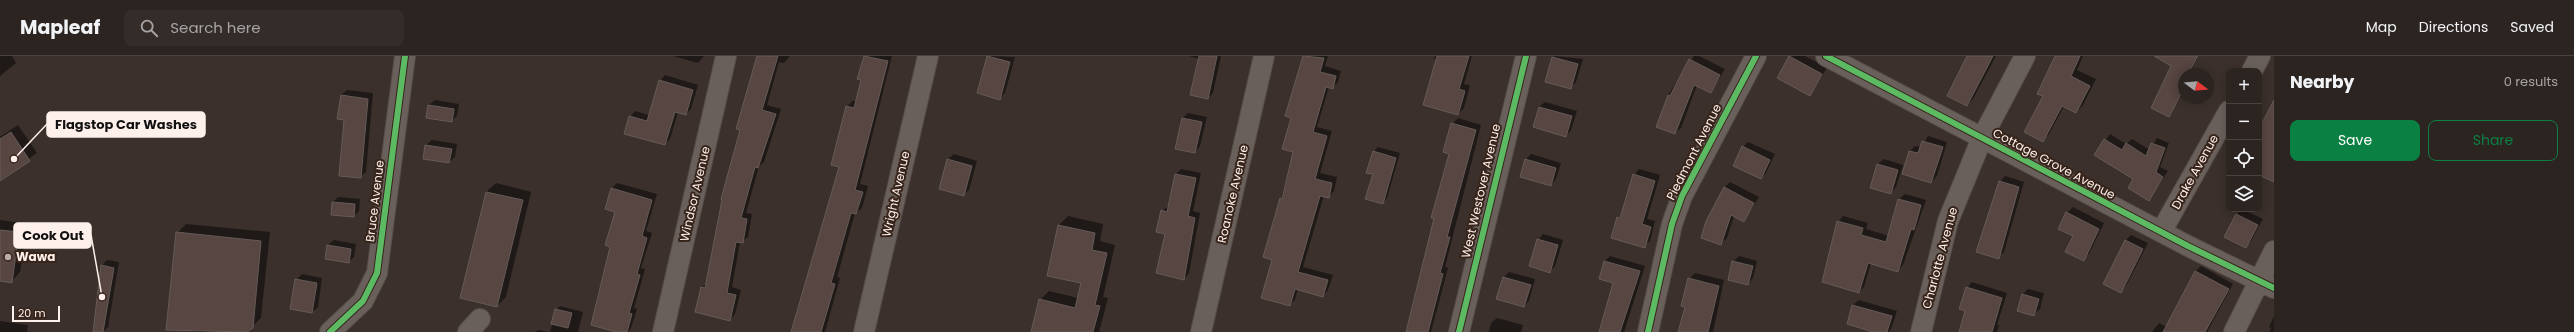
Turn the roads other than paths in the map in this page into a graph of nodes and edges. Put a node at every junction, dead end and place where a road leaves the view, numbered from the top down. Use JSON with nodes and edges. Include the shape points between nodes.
{"nodes":[{"id":1,"x":405,"y":56,"type":"edge"},
{"id":2,"x":726,"y":56,"type":"edge"},
{"id":3,"x":928,"y":56,"type":"edge"},
{"id":4,"x":1264,"y":56,"type":"edge"},
{"id":5,"x":1526,"y":56,"type":"edge"},
{"id":6,"x":1756,"y":56,"type":"edge"},
{"id":7,"x":1826,"y":56,"type":"edge"},
{"id":8,"x":2025,"y":56,"type":"edge"},
{"id":9,"x":2260,"y":56,"type":"edge"},
{"id":10,"x":2254,"y":68,"type":"edge"},
{"id":11,"x":2226,"y":116,"type":"edge"},
{"id":12,"x":1982,"y":138,"type":"junction"},
{"id":13,"x":2161,"y":232,"type":"junction"},
{"id":14,"x":2274,"y":251,"type":"edge"},
{"id":15,"x":2267,"y":284,"type":"edge"},
{"id":16,"x":330,"y":332,"type":"edge"},
{"id":17,"x":663,"y":332,"type":"edge"},
{"id":18,"x":864,"y":332,"type":"edge"},
{"id":19,"x":1201,"y":332,"type":"edge"},
{"id":20,"x":1459,"y":332,"type":"edge"},
{"id":21,"x":1648,"y":332,"type":"edge"},
{"id":22,"x":1921,"y":332,"type":"edge"},
{"id":23,"x":2234,"y":332,"type":"edge"}],
"edges":[{"from":1,"to":16,"type":"street","name":"Bruce Avenue","via":[[377,273],[362,301]]},
{"from":2,"to":17,"type":"street","name":"Windsor Avenue"},
{"from":3,"to":18,"type":"street","name":"Wright Avenue"},
{"from":4,"to":19,"type":"street","name":"Roanoke Avenue"},
{"from":5,"to":20,"type":"street","name":"West Westover Avenue"},
{"from":6,"to":21,"type":"street","name":"Piedmont Avenue","via":[[1682,196],[1672,224]]},
{"from":7,"to":12,"type":"street","name":"Cottage Grove Avenue"},
{"from":8,"to":12,"type":"street","name":"Charlotte Avenue"},
{"from":9,"to":10,"type":"street"},
{"from":11,"to":13,"type":"street","name":"Drake Avenue"},
{"from":12,"to":13,"type":"street","name":"Cottage Grove Avenue"},
{"from":12,"to":22,"type":"street","name":"Charlotte Avenue","via":[[1948,221]]},
{"from":13,"to":15,"type":"street","name":"Cottage Grove Avenue"},
{"from":14,"to":15,"type":"street"},
{"from":15,"to":23,"type":"street"}]}
